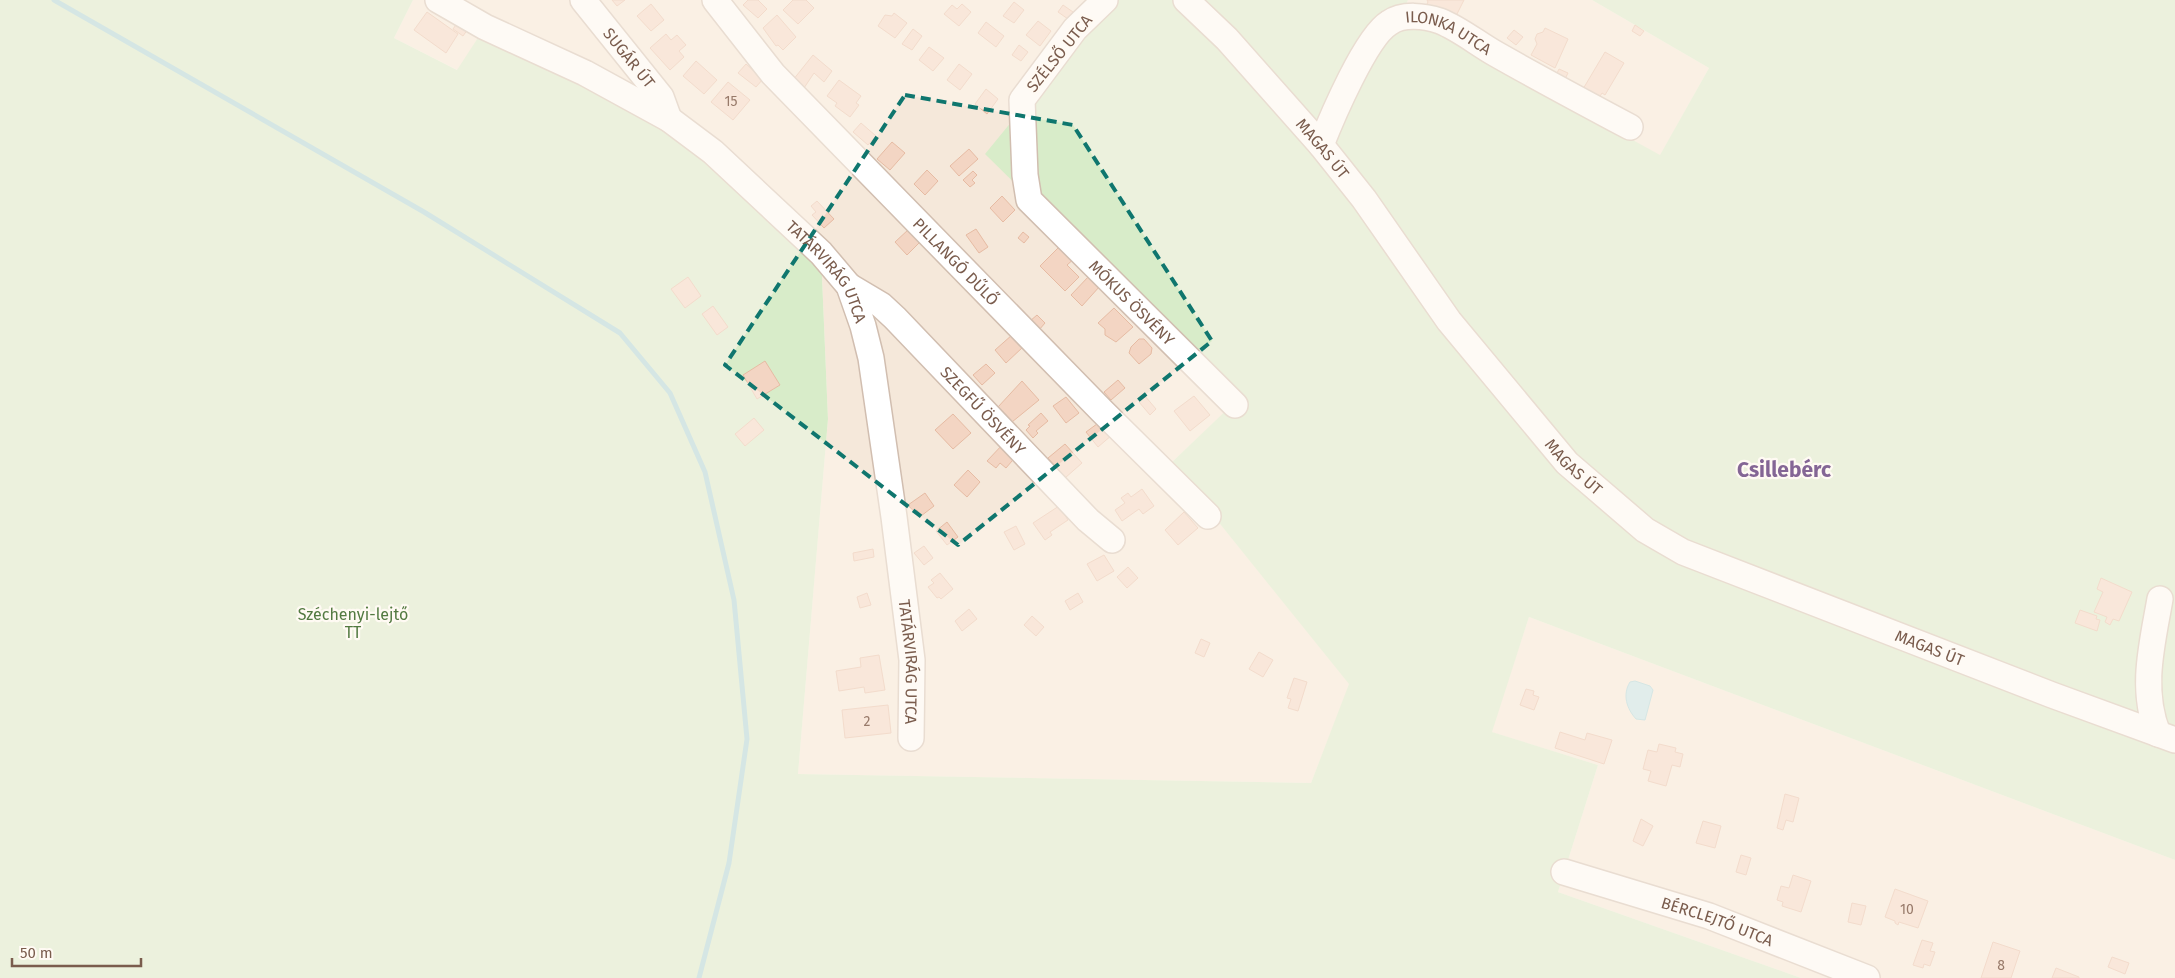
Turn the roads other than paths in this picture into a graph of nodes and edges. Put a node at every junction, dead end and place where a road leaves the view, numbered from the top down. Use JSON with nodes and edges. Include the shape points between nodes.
{"nodes":[{"id":1,"x":438,"y":0,"type":"edge"},
{"id":2,"x":583,"y":0,"type":"edge"},
{"id":3,"x":715,"y":0,"type":"edge"},
{"id":4,"x":1105,"y":0,"type":"edge"},
{"id":5,"x":1186,"y":0,"type":"edge"},
{"id":6,"x":669,"y":119,"type":"junction"},
{"id":7,"x":1630,"y":127,"type":"dead end"},
{"id":8,"x":1321,"y":145,"type":"junction"},
{"id":9,"x":1029,"y":200,"type":"joint"},
{"id":10,"x":849,"y":286,"type":"junction"},
{"id":11,"x":1235,"y":405,"type":"dead end"},
{"id":12,"x":1208,"y":516,"type":"dead end"},
{"id":13,"x":1112,"y":540,"type":"dead end"},
{"id":14,"x":2160,"y":599,"type":"dead end"},
{"id":15,"x":2149,"y":700,"type":"junction"},
{"id":16,"x":2120,"y":719,"type":"junction"},
{"id":17,"x":2167,"y":737,"type":"edge"},
{"id":18,"x":911,"y":738,"type":"dead end"},
{"id":19,"x":1564,"y":872,"type":"dead end"},
{"id":20,"x":1868,"y":978,"type":"edge"}],
"edges":[{"from":1,"to":6,"type":"street","name":"TATÁRVIRÁG UTCA","via":[[485,28],[585,73]]},
{"from":2,"to":6,"type":"street","name":"SUGÁR ÚT","via":[[661,97]]},
{"from":3,"to":12,"type":"street","name":"PILLANGÓ DŰLŐ","via":[[773,74]]},
{"from":4,"to":9,"type":"street","name":"SZÉLSŐ UTCA","via":[[1075,29],[1022,100]]},
{"from":5,"to":8,"type":"street","name":"MAGAS ÚT","via":[[1227,39]]},
{"from":6,"to":10,"type":"street","name":"TATÁRVIRÁG UTCA","via":[[713,152],[821,253]]},
{"from":7,"to":8,"type":"street","name":"ILONKA UTCA","via":[[1441,22],[1415,15],[1391,21],[1380,29],[1335,111]]},
{"from":8,"to":16,"type":"street","name":"MAGAS ÚT","via":[[1364,199],[1449,321],[1567,463],[1645,530],[1683,552],[2052,696]]},
{"from":9,"to":11,"type":"street","name":"MÓKUS ÖSVÉNY"},
{"from":10,"to":13,"type":"street","name":"SZEGFŰ ÖSVÉNY","via":[[881,305],[895,318],[1082,513]]},
{"from":10,"to":18,"type":"street","name":"TATÁRVIRÁG UTCA","via":[[871,358],[894,517],[912,660]]},
{"from":14,"to":15,"type":"street","name":"MAGAS ÚT","via":[[2151,651]]},
{"from":15,"to":16,"type":"street","via":[[2137,711]]},
{"from":15,"to":17,"type":"street","name":"MAGAS ÚT","via":[[2151,716]]},
{"from":16,"to":17,"type":"street","name":"MAGAS ÚT"},
{"from":19,"to":20,"type":"street","name":"BÉRCLEJTŐ UTCA","via":[[1709,916]]}]}
